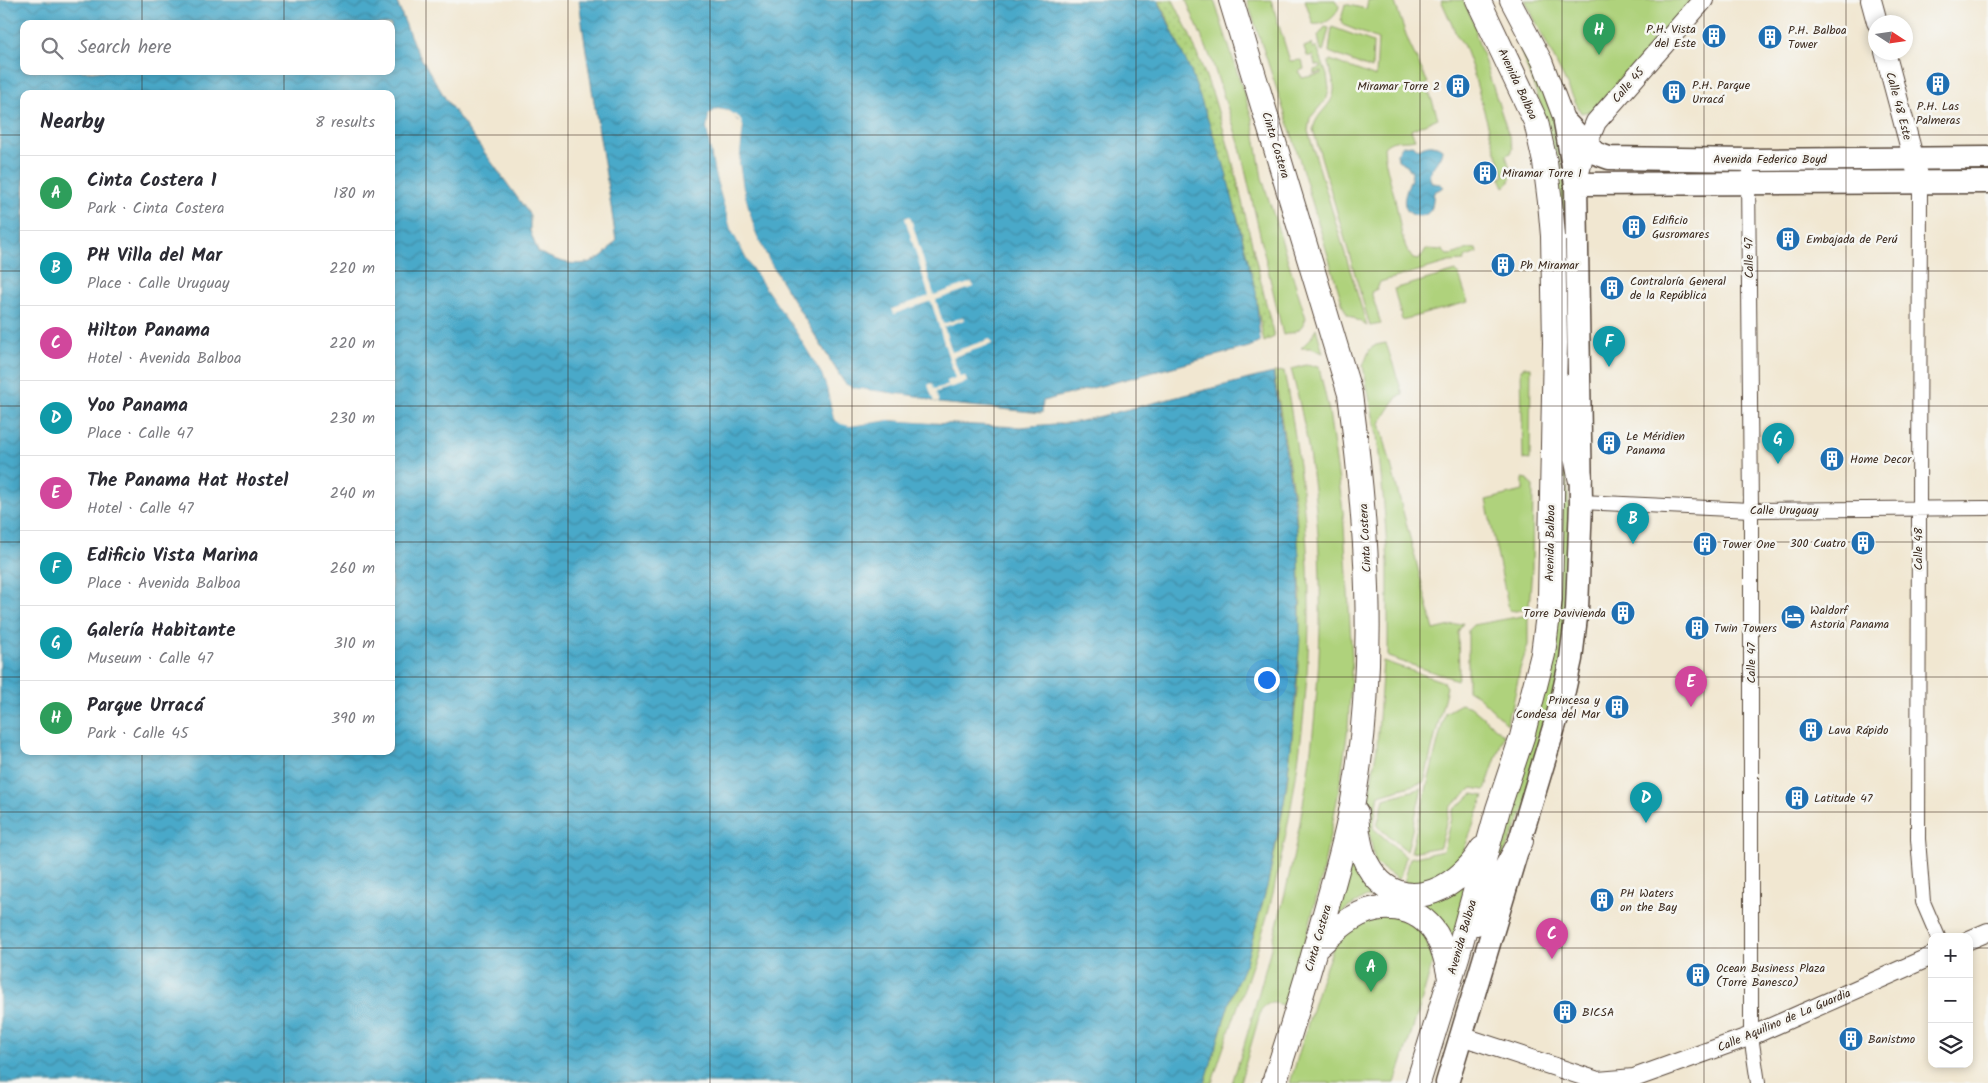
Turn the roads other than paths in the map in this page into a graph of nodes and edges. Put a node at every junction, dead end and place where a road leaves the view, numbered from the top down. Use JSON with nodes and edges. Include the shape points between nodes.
{"nodes":[{"id":1,"x":1231,"y":0,"type":"edge"},
{"id":2,"x":1478,"y":0,"type":"edge"},
{"id":3,"x":1496,"y":0,"type":"edge"},
{"id":4,"x":1510,"y":0,"type":"edge"},
{"id":5,"x":1703,"y":0,"type":"edge"},
{"id":6,"x":1871,"y":0,"type":"edge"},
{"id":7,"x":1875,"y":15,"type":"edge"},
{"id":8,"x":1887,"y":60,"type":"edge"},
{"id":9,"x":1536,"y":122,"type":"junction"},
{"id":10,"x":1565,"y":122,"type":"joint"},
{"id":11,"x":1579,"y":150,"type":"junction"},
{"id":12,"x":1988,"y":158,"type":"edge"},
{"id":13,"x":1913,"y":159,"type":"junction"},
{"id":14,"x":1749,"y":160,"type":"junction"},
{"id":15,"x":1988,"y":182,"type":"edge"},
{"id":16,"x":1748,"y":183,"type":"junction"},
{"id":17,"x":1920,"y":183,"type":"junction"},
{"id":18,"x":1576,"y":184,"type":"junction"},
{"id":19,"x":1555,"y":343,"type":"junction"},
{"id":20,"x":1580,"y":477,"type":"junction"},
{"id":21,"x":1581,"y":502,"type":"junction"},
{"id":22,"x":1988,"y":508,"type":"edge"},
{"id":23,"x":1918,"y":509,"type":"junction"},
{"id":24,"x":1751,"y":510,"type":"junction"},
{"id":25,"x":1355,"y":789,"type":"junction"},
{"id":26,"x":1498,"y":809,"type":"junction"},
{"id":27,"x":1521,"y":841,"type":"junction"},
{"id":28,"x":1988,"y":932,"type":"edge"},
{"id":29,"x":1936,"y":933,"type":"edge"},
{"id":30,"x":1973,"y":938,"type":"edge"},
{"id":31,"x":1315,"y":948,"type":"junction"},
{"id":32,"x":1928,"y":958,"type":"edge"},
{"id":33,"x":1454,"y":968,"type":"junction"},
{"id":34,"x":1461,"y":1036,"type":"junction"},
{"id":35,"x":1751,"y":1036,"type":"junction"},
{"id":36,"x":1274,"y":1083,"type":"edge"},
{"id":37,"x":1418,"y":1083,"type":"edge"},
{"id":38,"x":1447,"y":1083,"type":"edge"},
{"id":39,"x":1758,"y":1083,"type":"edge"}],
"edges":[{"from":1,"to":25,"type":"highway","name":"Cinta Costera","via":[[1350,394],[1363,505],[1368,613],[1362,731]]},
{"from":2,"to":9,"type":"highway","name":"Avenida Balboa"},
{"from":3,"to":9,"type":"highway","via":[[1519,56]]},
{"from":4,"to":10,"type":"main road","via":[[1542,61]]},
{"from":5,"to":11,"type":"main road","name":"Calle 45","via":[[1596,122]]},
{"from":6,"to":7,"type":"main road"},
{"from":8,"to":13,"type":"main road","name":"Calle 48 Este"},
{"from":9,"to":19,"type":"highway","name":"Avenida Balboa","via":[[1550,202]]},
{"from":10,"to":11,"type":"main road","name":"Avenida Federico Boyd"},
{"from":11,"to":14,"type":"main road","name":"Avenida Federico Boyd","via":[[1610,158]]},
{"from":11,"to":18,"type":"main road"},
{"from":12,"to":13,"type":"main road","name":"Avenida Federico Boyd"},
{"from":13,"to":14,"type":"main road","name":"Avenida Federico Boyd"},
{"from":13,"to":17,"type":"main road","name":"Calle 48"},
{"from":14,"to":16,"type":"street","name":"Calle 47"},
{"from":15,"to":17,"type":"main road","name":"Avenida Federico Boyd"},
{"from":16,"to":17,"type":"main road","name":"Avenida Federico Boyd"},
{"from":16,"to":18,"type":"main road","name":"Avenida Federico Boyd"},
{"from":16,"to":24,"type":"street","name":"Calle 47"},
{"from":17,"to":23,"type":"street","name":"Calle 48"},
{"from":18,"to":20,"type":"main road"},
{"from":19,"to":20,"type":"highway"},
{"from":19,"to":26,"type":"highway","name":"Avenida Balboa","via":[[1550,599],[1542,654],[1522,737]]},
{"from":20,"to":21,"type":"main road"},
{"from":21,"to":24,"type":"street","name":"Calle Uruguay"},
{"from":21,"to":27,"type":"main road","via":[[1577,609],[1571,659]]},
{"from":22,"to":23,"type":"street","name":"Calle Uruguay"},
{"from":23,"to":24,"type":"street","name":"Calle Uruguay"},
{"from":23,"to":29,"type":"street","name":"Calle 48","via":[[1918,839],[1922,902]]},
{"from":24,"to":35,"type":"street","name":"Calle 47"},
{"from":25,"to":26,"type":"highway","via":[[1358,834],[1367,863],[1383,883],[1415,895],[1442,889],[1461,876],[1486,843]]},
{"from":25,"to":31,"type":"highway","name":"Cinta Costera"},
{"from":26,"to":33,"type":"highway","name":"Avenida Balboa"},
{"from":27,"to":33,"type":"highway"},
{"from":27,"to":34,"type":"main road"},
{"from":28,"to":30,"type":"street"},
{"from":31,"to":33,"type":"highway","via":[[1360,914],[1376,908],[1396,908],[1420,918],[1432,929]]},
{"from":31,"to":36,"type":"highway","name":"Cinta Costera"},
{"from":32,"to":35,"type":"street","name":"Calle Aquilino de La Guardia"},
{"from":33,"to":37,"type":"highway","name":"Avenida Balboa"},
{"from":34,"to":35,"type":"street","name":"Calle Aquilino de La Guardia","via":[[1598,1082],[1634,1078]]},
{"from":34,"to":38,"type":"main road"},
{"from":35,"to":39,"type":"street","name":"Calle 47"}]}
